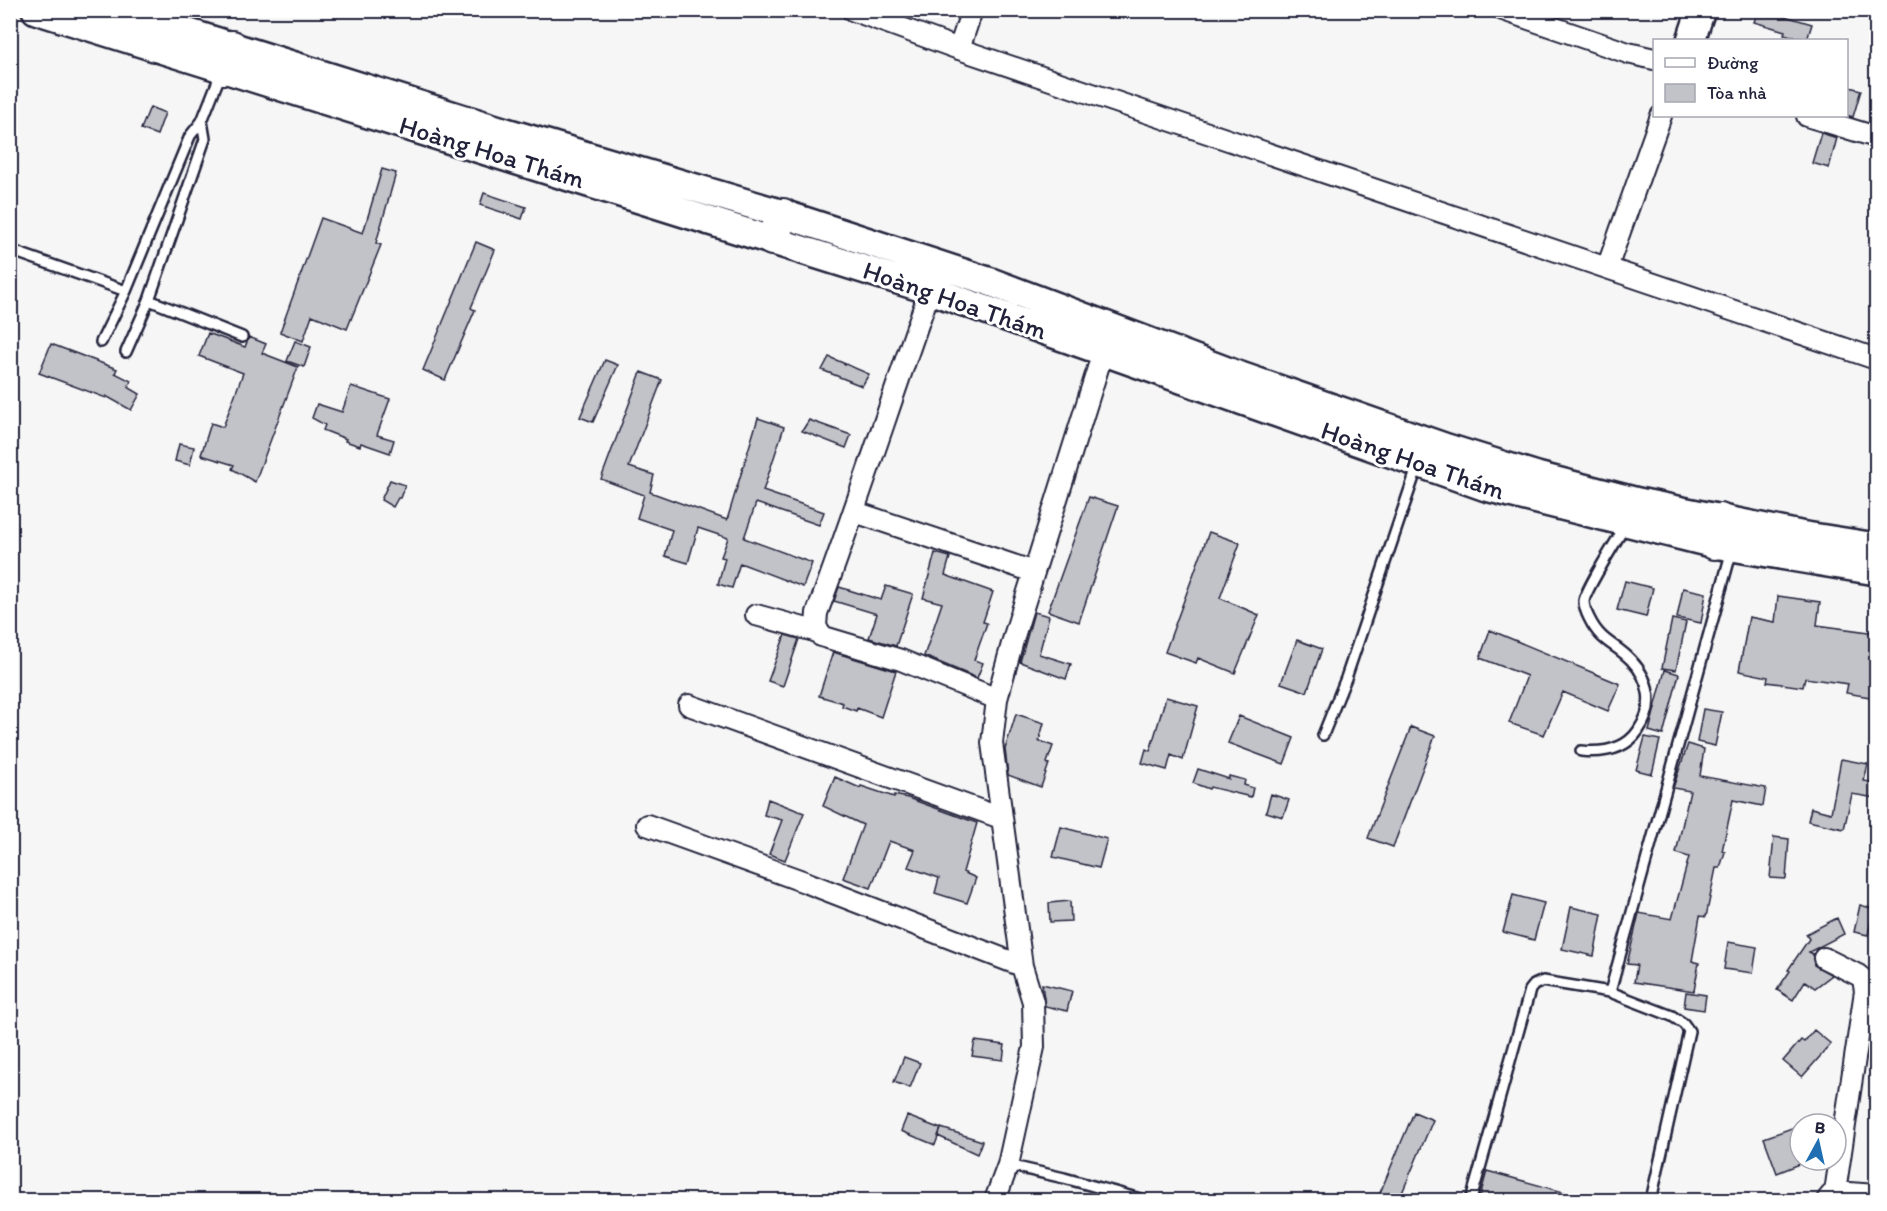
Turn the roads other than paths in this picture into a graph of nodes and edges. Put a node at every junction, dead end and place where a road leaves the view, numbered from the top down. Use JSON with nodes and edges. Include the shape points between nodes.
{"nodes":[{"id":1,"x":36,"y":10,"type":"edge"},
{"id":2,"x":116,"y":10,"type":"edge"},
{"id":3,"x":852,"y":10,"type":"edge"},
{"id":4,"x":972,"y":10,"type":"edge"},
{"id":5,"x":1503,"y":10,"type":"edge"},
{"id":6,"x":1701,"y":10,"type":"edge"},
{"id":7,"x":163,"y":18,"type":"edge"},
{"id":8,"x":1691,"y":39,"type":"edge"},
{"id":9,"x":959,"y":49,"type":"junction"},
{"id":10,"x":227,"y":57,"type":"junction"},
{"id":11,"x":1653,"y":59,"type":"edge"},
{"id":12,"x":1661,"y":117,"type":"edge"},
{"id":13,"x":1810,"y":117,"type":"edge"},
{"id":14,"x":202,"y":121,"type":"junction"},
{"id":15,"x":1876,"y":137,"type":"edge"},
{"id":16,"x":777,"y":227,"type":"junction"},
{"id":17,"x":10,"y":250,"type":"edge"},
{"id":18,"x":1607,"y":268,"type":"junction"},
{"id":19,"x":930,"y":290,"type":"junction"},
{"id":20,"x":126,"y":291,"type":"junction"},
{"id":21,"x":149,"y":300,"type":"junction"},
{"id":22,"x":242,"y":337,"type":"dead end"},
{"id":23,"x":102,"y":342,"type":"dead end"},
{"id":24,"x":126,"y":352,"type":"dead end"},
{"id":25,"x":1103,"y":352,"type":"junction"},
{"id":26,"x":1876,"y":359,"type":"edge"},
{"id":27,"x":1419,"y":464,"type":"junction"},
{"id":28,"x":855,"y":512,"type":"junction"},
{"id":29,"x":1627,"y":523,"type":"junction"},
{"id":30,"x":1722,"y":537,"type":"junction"},
{"id":31,"x":1876,"y":548,"type":"edge"},
{"id":32,"x":1876,"y":571,"type":"edge"},
{"id":33,"x":1034,"y":572,"type":"junction"},
{"id":34,"x":756,"y":615,"type":"dead end"},
{"id":35,"x":818,"y":632,"type":"junction"},
{"id":36,"x":996,"y":699,"type":"junction"},
{"id":37,"x":689,"y":705,"type":"dead end"},
{"id":38,"x":1323,"y":735,"type":"dead end"},
{"id":39,"x":1581,"y":752,"type":"dead end"},
{"id":40,"x":1000,"y":818,"type":"junction"},
{"id":41,"x":647,"y":825,"type":"dead end"},
{"id":42,"x":1824,"y":958,"type":"dead end"},
{"id":43,"x":1022,"y":966,"type":"junction"},
{"id":44,"x":1610,"y":992,"type":"junction"},
{"id":45,"x":1008,"y":1165,"type":"junction"},
{"id":46,"x":1876,"y":1195,"type":"edge"},
{"id":47,"x":1831,"y":1196,"type":"edge"},
{"id":48,"x":995,"y":1200,"type":"edge"},
{"id":49,"x":1143,"y":1200,"type":"edge"},
{"id":50,"x":1471,"y":1200,"type":"edge"},
{"id":51,"x":1651,"y":1200,"type":"edge"}],
"edges":[{"from":1,"to":10,"type":"main road","name":"Hoàng Hoa Thám"},
{"from":2,"to":7,"type":"main road","name":"Hoàng Hoa Thám"},
{"from":3,"to":9,"type":"street"},
{"from":4,"to":9,"type":"street"},
{"from":5,"to":11,"type":"street"},
{"from":6,"to":8,"type":"main road"},
{"from":7,"to":10,"type":"main road","name":"Hoàng Hoa Thám"},
{"from":9,"to":18,"type":"street"},
{"from":10,"to":14,"type":"lane"},
{"from":10,"to":16,"type":"main road","name":"Hoàng Hoa Thám","via":[[496,129]]},
{"from":12,"to":18,"type":"street"},
{"from":13,"to":15,"type":"street"},
{"from":14,"to":20,"type":"lane","via":[[190,136]]},
{"from":14,"to":21,"type":"lane","via":[[205,139]]},
{"from":16,"to":19,"type":"main road","name":"Hoàng Hoa Thám"},
{"from":16,"to":30,"type":"main road","name":"Hoàng Hoa Thám","via":[[988,281],[1232,373],[1447,448],[1638,502]]},
{"from":17,"to":20,"type":"lane"},
{"from":18,"to":26,"type":"street"},
{"from":19,"to":25,"type":"main road","name":"Hoàng Hoa Thám"},
{"from":19,"to":28,"type":"street"},
{"from":20,"to":23,"type":"lane"},
{"from":21,"to":22,"type":"lane"},
{"from":21,"to":24,"type":"lane"},
{"from":25,"to":27,"type":"main road","name":"Hoàng Hoa Thám"},
{"from":25,"to":33,"type":"street"},
{"from":27,"to":29,"type":"main road","name":"Hoàng Hoa Thám","via":[[1486,487]]},
{"from":27,"to":38,"type":"lane"},
{"from":28,"to":33,"type":"street"},
{"from":28,"to":35,"type":"street","via":[[817,612]]},
{"from":29,"to":30,"type":"main road","name":"Hoàng Hoa Thám"},
{"from":29,"to":39,"type":"lane","via":[[1584,600],[1593,627],[1631,659],[1644,677],[1650,702],[1645,719],[1627,741],[1602,753]]},
{"from":30,"to":31,"type":"main road","name":"Hoàng Hoa Thám","via":[[1800,535]]},
{"from":30,"to":32,"type":"main road","name":"Hoàng Hoa Thám"},
{"from":30,"to":44,"type":"lane"},
{"from":33,"to":36,"type":"street"},
{"from":34,"to":35,"type":"street"},
{"from":35,"to":36,"type":"street","via":[[901,660]]},
{"from":36,"to":40,"type":"street","via":[[992,743]]},
{"from":37,"to":40,"type":"street"},
{"from":40,"to":43,"type":"street"},
{"from":41,"to":43,"type":"street"},
{"from":42,"to":47,"type":"street","via":[[1863,979],[1865,991]]},
{"from":43,"to":45,"type":"street","via":[[1033,1002],[1034,1047]]},
{"from":44,"to":50,"type":"lane","via":[[1543,981],[1530,990]]},
{"from":44,"to":51,"type":"lane","via":[[1672,1016],[1689,1031]]},
{"from":45,"to":48,"type":"street"},
{"from":45,"to":49,"type":"lane"},
{"from":46,"to":47,"type":"street"}]}
